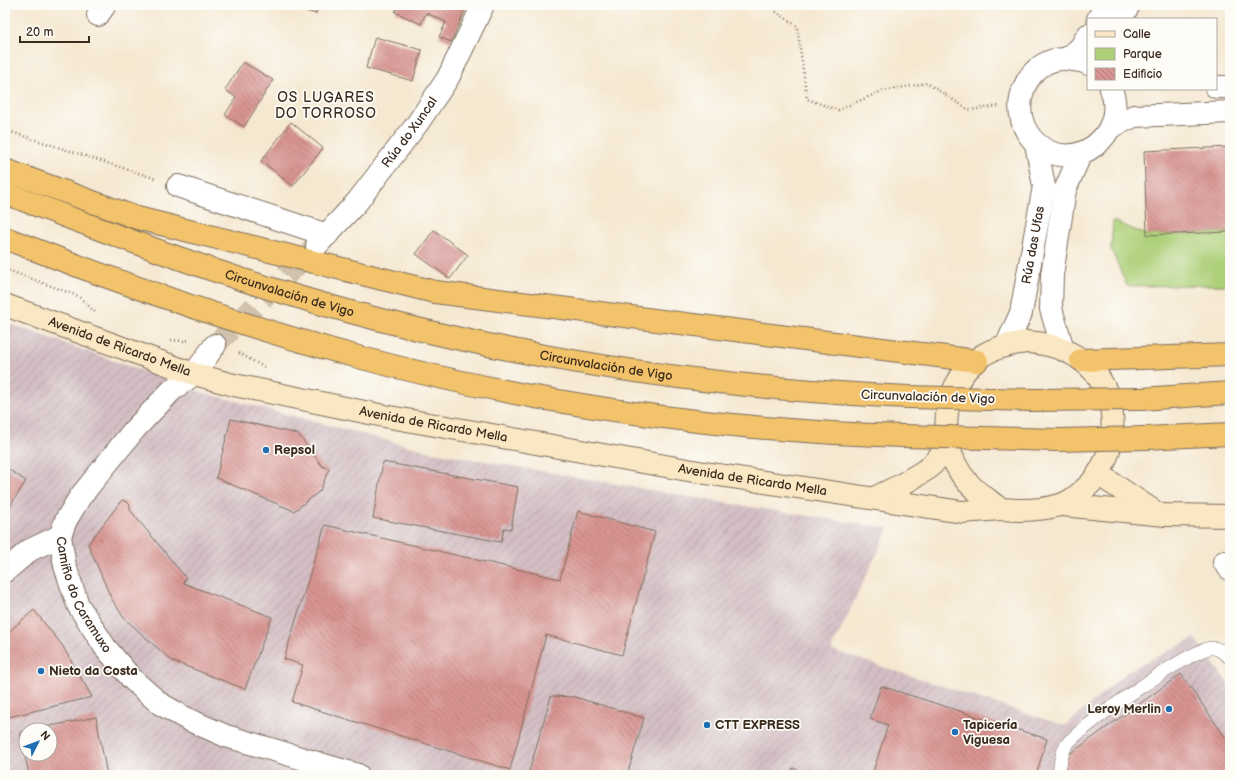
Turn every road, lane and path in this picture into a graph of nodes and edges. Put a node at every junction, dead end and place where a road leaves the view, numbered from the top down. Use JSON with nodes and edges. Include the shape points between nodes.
{"nodes":[{"id":1,"x":482,"y":5,"type":"edge"},
{"id":2,"x":766,"y":5,"type":"edge"},
{"id":3,"x":1106,"y":5,"type":"edge"},
{"id":4,"x":1129,"y":5,"type":"edge"},
{"id":5,"x":1099,"y":18,"type":"edge"},
{"id":6,"x":1122,"y":18,"type":"edge"},
{"id":7,"x":1087,"y":38,"type":"edge"},
{"id":8,"x":1067,"y":59,"type":"junction"},
{"id":9,"x":1087,"y":64,"type":"edge"},
{"id":10,"x":1217,"y":87,"type":"edge"},
{"id":11,"x":1230,"y":87,"type":"edge"},
{"id":12,"x":1111,"y":90,"type":"edge"},
{"id":13,"x":1019,"y":103,"type":"junction"},
{"id":14,"x":1230,"y":112,"type":"edge"},
{"id":15,"x":1111,"y":127,"type":"junction"},
{"id":16,"x":5,"y":130,"type":"edge"},
{"id":17,"x":1036,"y":144,"type":"junction"},
{"id":18,"x":1081,"y":154,"type":"junction"},
{"id":19,"x":5,"y":170,"type":"edge"},
{"id":20,"x":178,"y":186,"type":"joint"},
{"id":21,"x":5,"y":193,"type":"edge"},
{"id":22,"x":5,"y":238,"type":"edge"},
{"id":23,"x":5,"y":269,"type":"edge"},
{"id":24,"x":5,"y":304,"type":"edge"},
{"id":25,"x":98,"y":314,"type":"dead end"},
{"id":26,"x":167,"y":339,"type":"dead end"},
{"id":27,"x":194,"y":339,"type":"dead end"},
{"id":28,"x":1007,"y":344,"type":"junction"},
{"id":29,"x":215,"y":345,"type":"tunnel mouth"},
{"id":30,"x":1072,"y":354,"type":"junction"},
{"id":31,"x":1230,"y":355,"type":"edge"},
{"id":32,"x":977,"y":361,"type":"junction"},
{"id":33,"x":194,"y":374,"type":"junction"},
{"id":34,"x":1230,"y":393,"type":"edge"},
{"id":35,"x":1230,"y":434,"type":"edge"},
{"id":36,"x":948,"y":447,"type":"junction"},
{"id":37,"x":1098,"y":474,"type":"junction"},
{"id":38,"x":874,"y":498,"type":"junction"},
{"id":39,"x":1062,"y":505,"type":"junction"},
{"id":40,"x":1001,"y":509,"type":"junction"},
{"id":41,"x":1156,"y":513,"type":"junction"},
{"id":42,"x":1230,"y":516,"type":"edge"},
{"id":43,"x":60,"y":536,"type":"junction"},
{"id":44,"x":5,"y":571,"type":"edge"},
{"id":45,"x":1230,"y":658,"type":"edge"},
{"id":46,"x":358,"y":775,"type":"edge"},
{"id":47,"x":1059,"y":775,"type":"edge"}],
"edges":[{"from":1,"to":20,"type":"street","name":"Rúa do Xuncal","via":[[448,78],[417,124],[357,202],[322,240]]},
{"from":2,"to":13,"type":"path","via":[[797,26],[807,100],[838,110],[882,91],[927,83],[969,110]]},
{"from":3,"to":5,"type":"street"},
{"from":4,"to":6,"type":"street"},
{"from":7,"to":8,"type":"street","via":[[1080,48]]},
{"from":8,"to":9,"type":"street","name":"Rúa das Ufas"},
{"from":8,"to":13,"type":"street","name":"Rúa das Ufas","via":[[1049,62],[1034,72],[1024,86]]},
{"from":10,"to":11,"type":"street"},
{"from":12,"to":15,"type":"street","via":[[1115,113]]},
{"from":13,"to":17,"type":"street","name":"Rúa das Ufas","via":[[1020,118],[1026,132]]},
{"from":14,"to":15,"type":"street","via":[[1134,116]]},
{"from":15,"to":18,"type":"street","via":[[1104,139]]},
{"from":16,"to":20,"type":"path"},
{"from":17,"to":18,"type":"street","name":"Rúa das Ufas","via":[[1050,152],[1065,155]]},
{"from":17,"to":28,"type":"street","name":"Rúa das Ufas","via":[[1044,186],[1021,313]]},
{"from":18,"to":30,"type":"street","name":"Rúa das Ufas","via":[[1065,190],[1052,275],[1051,310]]},
{"from":19,"to":32,"type":"highway","via":[[137,218],[435,292]]},
{"from":21,"to":34,"type":"highway","name":"Circunvalación de Vigo","bridge":true,"via":[[147,248],[257,284],[372,317],[543,355],[648,374],[839,394],[908,397],[1141,399]]},
{"from":22,"to":35,"type":"highway","bridge":true,"via":[[141,289],[255,327],[361,358],[480,386],[600,407],[714,423],[830,434],[1058,440]]},
{"from":23,"to":25,"type":"path","via":[[78,296]]},
{"from":24,"to":33,"type":"main road","name":"Avenida de Ricardo Mella"},
{"from":26,"to":27,"type":"path"},
{"from":28,"to":30,"type":"main road","via":[[1045,343]]},
{"from":28,"to":32,"type":"main road","via":[[983,355]]},
{"from":29,"to":33,"type":"street"},
{"from":30,"to":31,"type":"highway"},
{"from":30,"to":37,"type":"main road","via":[[1096,375],[1107,393],[1113,414],[1113,435],[1108,455]]},
{"from":32,"to":36,"type":"main road","via":[[964,373],[950,395],[945,421]]},
{"from":33,"to":38,"type":"main road","name":"Avenida de Ricardo Mella","via":[[234,385],[384,416],[699,472]]},
{"from":33,"to":43,"type":"street","name":"Camiño do Caramuxo","via":[[172,390],[134,430],[80,498],[66,520]]},
{"from":36,"to":38,"type":"main road","via":[[929,468]]},
{"from":36,"to":40,"type":"main road","via":[[958,471],[976,491]]},
{"from":37,"to":39,"type":"main road","via":[[1084,490]]},
{"from":37,"to":41,"type":"main road"},
{"from":38,"to":40,"type":"main road","name":"Avenida de Ricardo Mella","via":[[962,512]]},
{"from":39,"to":40,"type":"main road","name":"Avenida de Ricardo Mella","via":[[1033,510]]},
{"from":39,"to":41,"type":"main road"},
{"from":41,"to":42,"type":"main road"},
{"from":43,"to":44,"type":"street","via":[[30,550]]},
{"from":43,"to":46,"type":"street","name":"Camiño do Caramuxo","via":[[64,566],[78,605],[105,647],[132,679],[159,703],[226,736]]},
{"from":45,"to":47,"type":"lane","via":[[1220,650],[1210,647],[1179,662],[1108,709],[1068,743],[1061,758]]}]}
